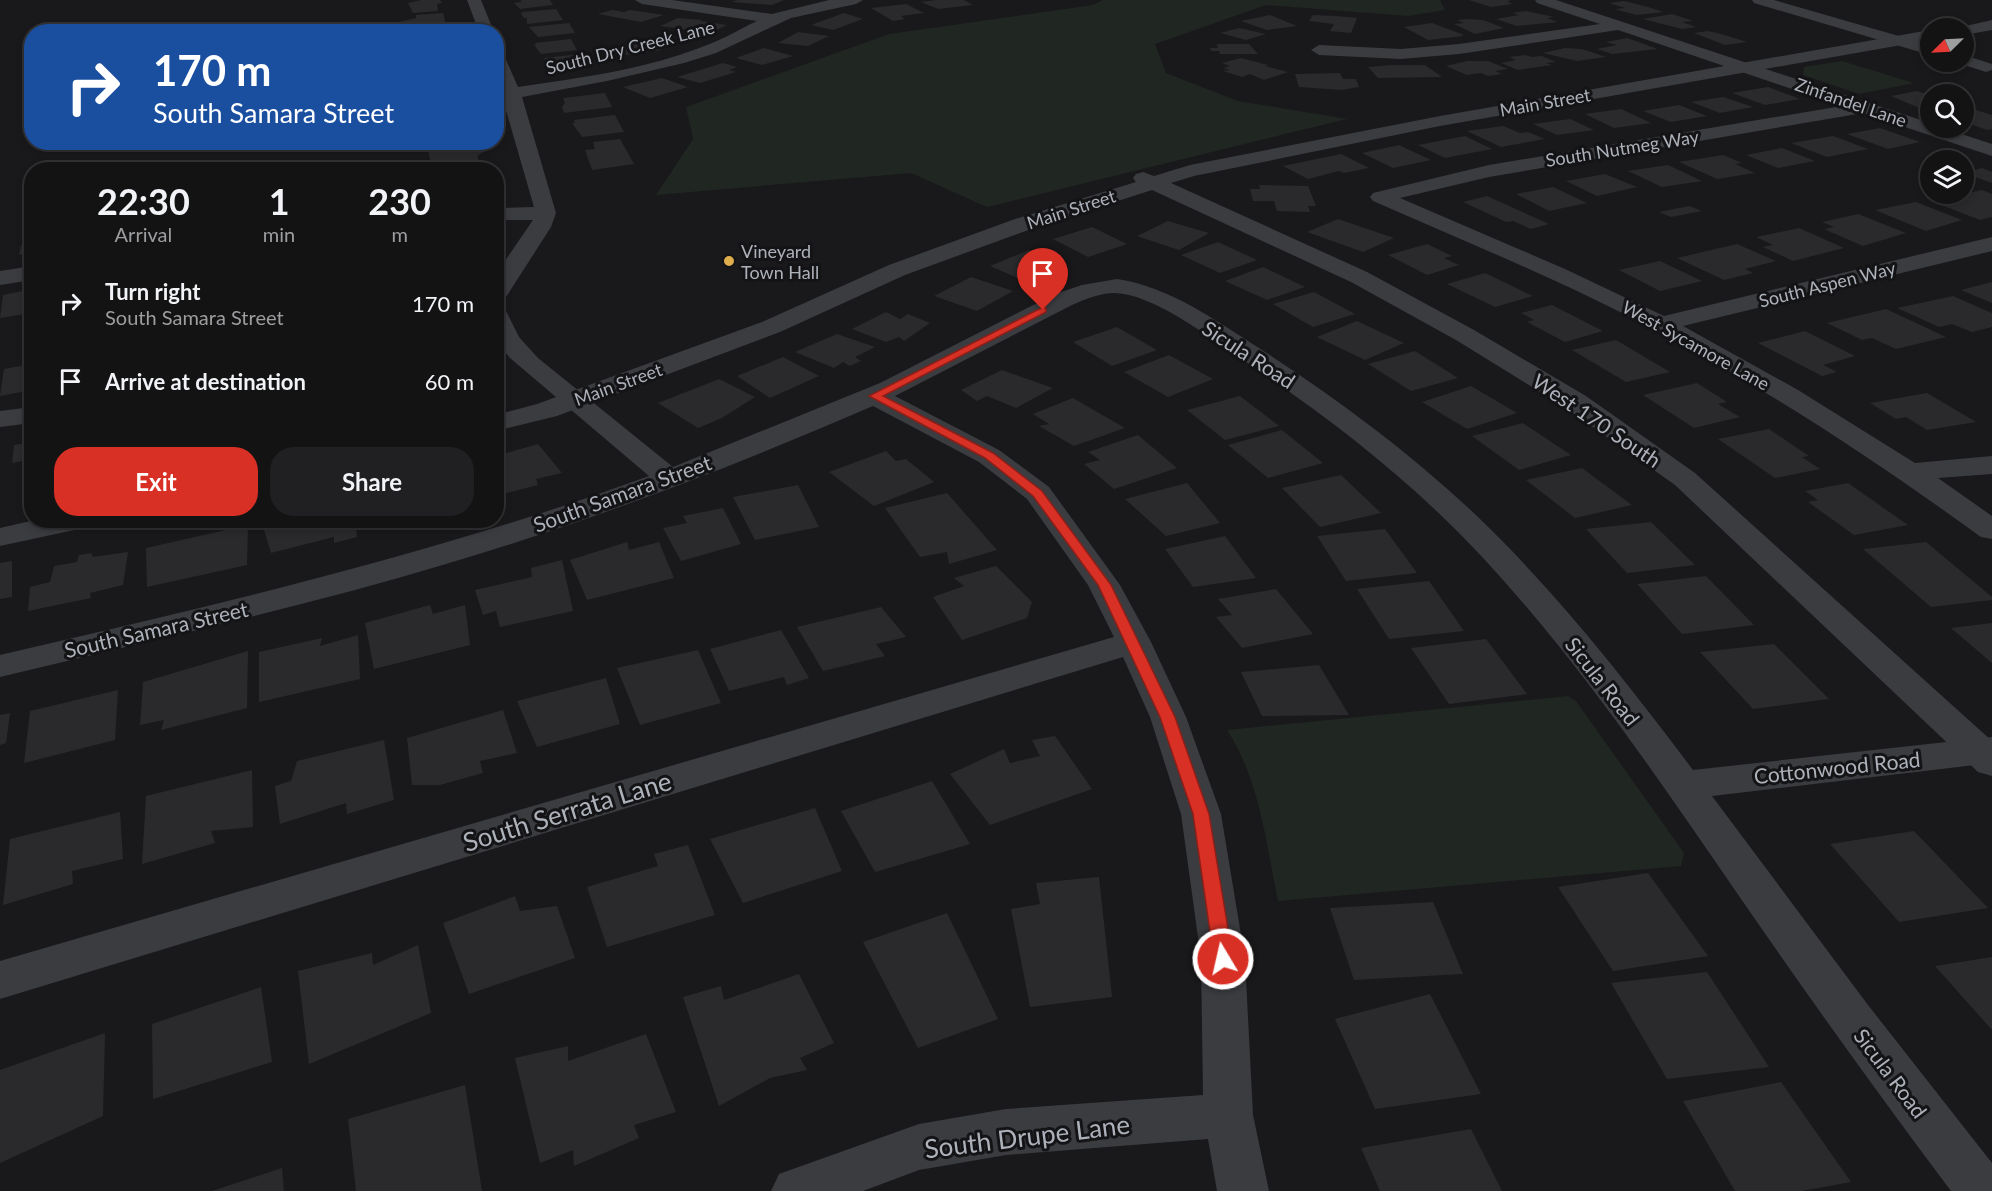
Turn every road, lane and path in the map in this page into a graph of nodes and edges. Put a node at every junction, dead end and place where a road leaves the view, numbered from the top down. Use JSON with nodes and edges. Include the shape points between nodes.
{"nodes":[{"id":1,"x":474,"y":0,"type":"edge"},
{"id":2,"x":642,"y":0,"type":"edge"},
{"id":3,"x":856,"y":0,"type":"edge"},
{"id":4,"x":1542,"y":0,"type":"edge"},
{"id":5,"x":1759,"y":0,"type":"edge"},
{"id":6,"x":774,"y":19,"type":"junction"},
{"id":7,"x":484,"y":24,"type":"edge"},
{"id":8,"x":1992,"y":25,"type":"edge"},
{"id":9,"x":1621,"y":26,"type":"junction"},
{"id":10,"x":1974,"y":28,"type":"edge"},
{"id":11,"x":1920,"y":37,"type":"edge"},
{"id":12,"x":1898,"y":41,"type":"junction"},
{"id":13,"x":1920,"y":47,"type":"edge"},
{"id":14,"x":1318,"y":50,"type":"dead end"},
{"id":15,"x":1974,"y":63,"type":"edge"},
{"id":16,"x":1745,"y":66,"type":"junction"},
{"id":17,"x":1986,"y":66,"type":"dead end"},
{"id":18,"x":504,"y":74,"type":"edge"},
{"id":19,"x":512,"y":93,"type":"junction"},
{"id":20,"x":1865,"y":107,"type":"junction"},
{"id":21,"x":1992,"y":150,"type":"edge"},
{"id":22,"x":1144,"y":179,"type":"junction"},
{"id":23,"x":1380,"y":197,"type":"joint"},
{"id":24,"x":546,"y":213,"type":"junction"},
{"id":25,"x":504,"y":214,"type":"edge"},
{"id":26,"x":1992,"y":244,"type":"edge"},
{"id":27,"x":24,"y":274,"type":"edge"},
{"id":28,"x":0,"y":278,"type":"edge"},
{"id":29,"x":504,"y":281,"type":"edge"},
{"id":30,"x":1118,"y":286,"type":"joint"},
{"id":31,"x":797,"y":293,"type":"dead end"},
{"id":32,"x":722,"y":323,"type":"dead end"},
{"id":33,"x":1662,"y":324,"type":"junction"},
{"id":34,"x":504,"y":333,"type":"edge"},
{"id":35,"x":566,"y":392,"type":"junction"},
{"id":36,"x":874,"y":396,"type":"junction"},
{"id":37,"x":504,"y":402,"type":"edge"},
{"id":38,"x":24,"y":416,"type":"edge"},
{"id":39,"x":0,"y":419,"type":"edge"},
{"id":40,"x":504,"y":419,"type":"edge"},
{"id":41,"x":1992,"y":465,"type":"edge"},
{"id":42,"x":1911,"y":472,"type":"junction"},
{"id":43,"x":669,"y":479,"type":"junction"},
{"id":44,"x":24,"y":512,"type":"edge"},
{"id":45,"x":0,"y":517,"type":"edge"},
{"id":46,"x":43,"y":528,"type":"edge"},
{"id":47,"x":1992,"y":530,"type":"edge"},
{"id":48,"x":0,"y":537,"type":"edge"},
{"id":49,"x":1134,"y":642,"type":"junction"},
{"id":50,"x":0,"y":666,"type":"edge"},
{"id":51,"x":1988,"y":755,"type":"edge"},
{"id":52,"x":1683,"y":784,"type":"junction"},
{"id":53,"x":0,"y":980,"type":"edge"},
{"id":54,"x":1228,"y":1115,"type":"junction"},
{"id":55,"x":797,"y":1191,"type":"edge"},
{"id":56,"x":1243,"y":1191,"type":"edge"},
{"id":57,"x":1982,"y":1191,"type":"edge"}],
"edges":[{"from":1,"to":7,"type":"street"},
{"from":2,"to":6,"type":"street"},
{"from":3,"to":6,"type":"street","name":"South Dry Creek Lane"},
{"from":4,"to":9,"type":"street","name":"Zinfandel Lane"},
{"from":5,"to":12,"type":"street"},
{"from":6,"to":19,"type":"street","name":"South Dry Creek Lane","via":[[735,41],[702,53]]},
{"from":8,"to":10,"type":"street"},
{"from":9,"to":14,"type":"street","via":[[1401,54]]},
{"from":9,"to":16,"type":"street","name":"Zinfandel Lane"},
{"from":11,"to":12,"type":"street","name":"Main Street"},
{"from":12,"to":13,"type":"street"},
{"from":12,"to":16,"type":"street","name":"Main Street"},
{"from":15,"to":17,"type":"street"},
{"from":16,"to":20,"type":"street","name":"Zinfandel Lane"},
{"from":16,"to":22,"type":"street","name":"Main Street"},
{"from":18,"to":19,"type":"street"},
{"from":19,"to":24,"type":"street"},
{"from":20,"to":21,"type":"street","name":"Zinfandel Lane"},
{"from":20,"to":23,"type":"street","name":"South Nutmeg Way","via":[[1500,169]]},
{"from":22,"to":31,"type":"street","name":"Main Street","via":[[925,241]]},
{"from":22,"to":35,"type":"street","name":"Main Street","via":[[897,270],[771,327]]},
{"from":22,"to":51,"type":"street","name":"West 170 South","via":[[1359,277],[1466,335],[1576,402],[1685,479]]},
{"from":23,"to":33,"type":"street","name":"West Sycamore Lane","via":[[1574,281]]},
{"from":24,"to":25,"type":"street"},
{"from":24,"to":29,"type":"street"},
{"from":26,"to":33,"type":"street","name":"South Aspen Way"},
{"from":27,"to":28,"type":"street"},
{"from":30,"to":36,"type":"street","name":"South Samara Street","via":[[1090,290],[1053,305]]},
{"from":30,"to":52,"type":"street","name":"Sicula Road","via":[[1145,293],[1196,319],[1282,374],[1356,427],[1420,482],[1494,551],[1568,635]]},
{"from":32,"to":35,"type":"street","name":"Main Street"},
{"from":33,"to":42,"type":"street","name":"West Sycamore Lane","via":[[1830,420]]},
{"from":34,"to":35,"type":"street","via":[[527,363]]},
{"from":35,"to":37,"type":"street","name":"Main Street"},
{"from":35,"to":40,"type":"street","name":"Main Street"},
{"from":35,"to":43,"type":"street"},
{"from":36,"to":43,"type":"street","name":"South Samara Street"},
{"from":36,"to":49,"type":"street","via":[[989,456],[1038,493],[1104,585]]},
{"from":38,"to":39,"type":"street"},
{"from":41,"to":42,"type":"street"},
{"from":42,"to":47,"type":"street","name":"West Sycamore Lane"},
{"from":43,"to":50,"type":"street","name":"South Samara Street","via":[[443,554],[288,598]]},
{"from":44,"to":45,"type":"street"},
{"from":46,"to":48,"type":"street"},
{"from":49,"to":53,"type":"street","name":"South Serrata Lane"},
{"from":49,"to":54,"type":"street","via":[[1168,717],[1201,814],[1223,959]]},
{"from":51,"to":52,"type":"street","name":"Cottonwood Road"},
{"from":52,"to":57,"type":"street","name":"Sicula Road","via":[[1859,1033]]},
{"from":54,"to":55,"type":"street","name":"South Drupe Lane","via":[[1006,1132],[919,1147]]},
{"from":54,"to":56,"type":"street"}]}
